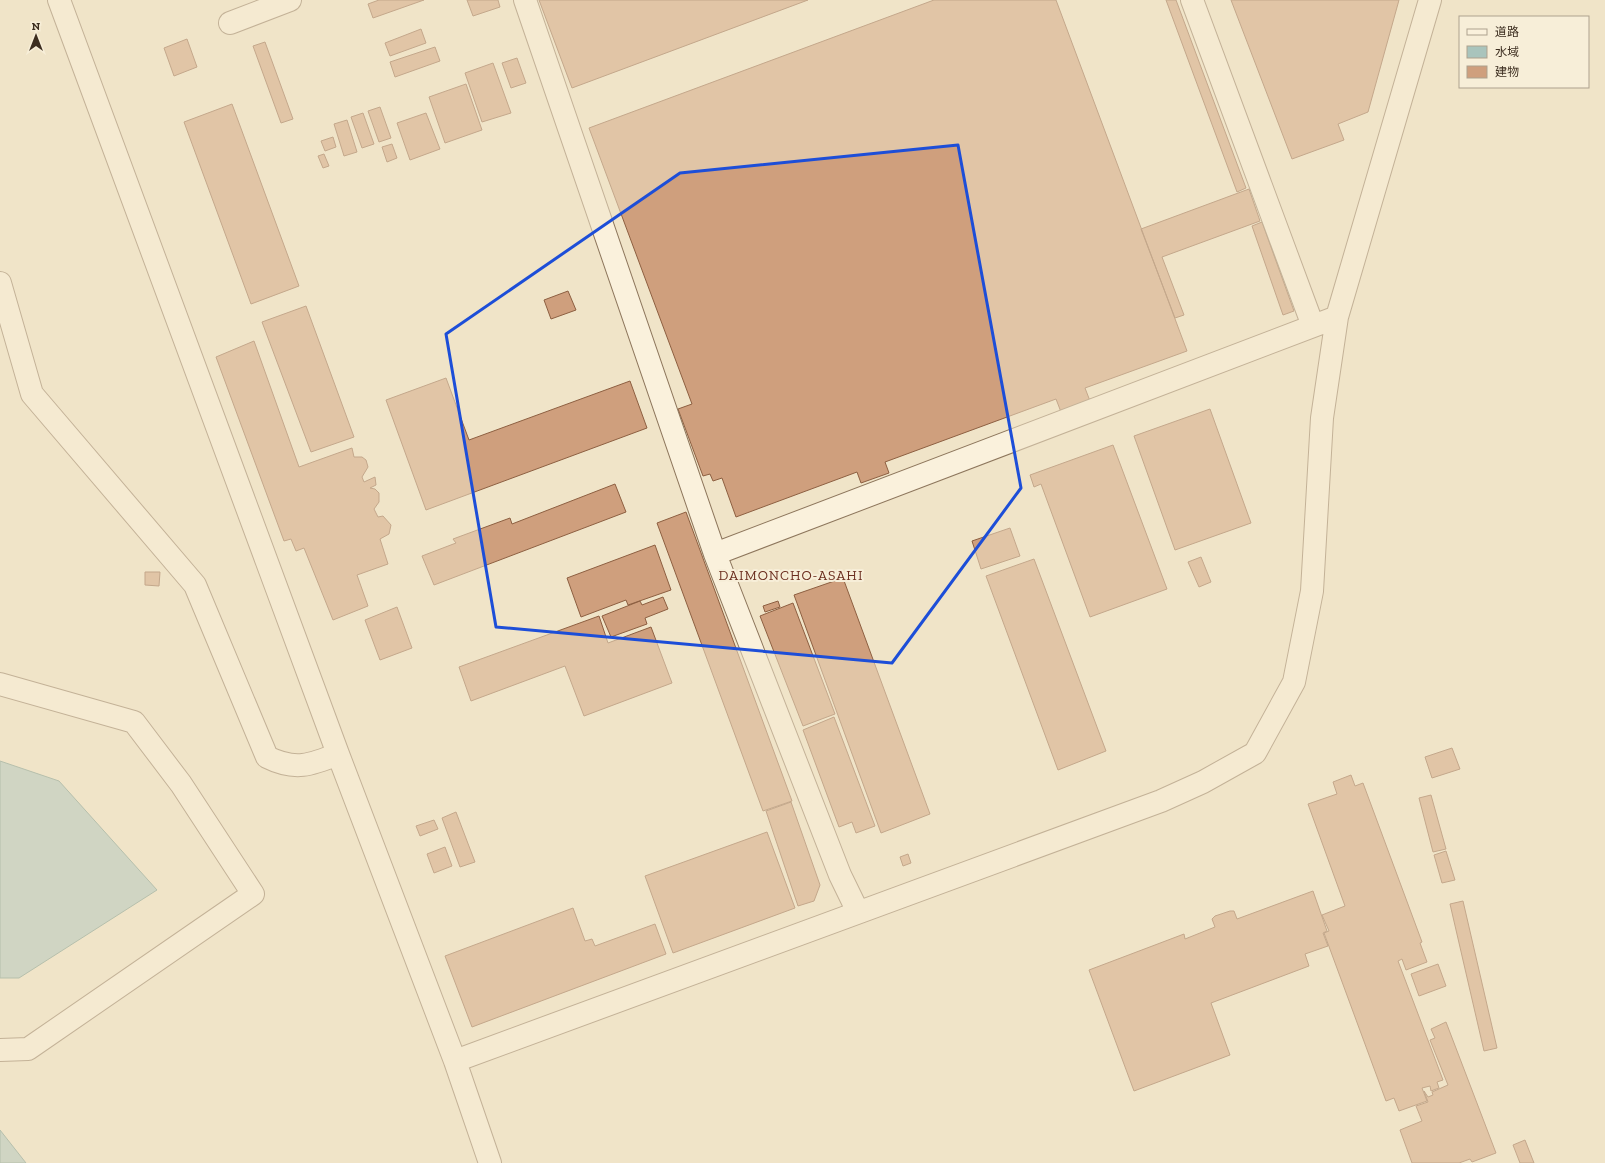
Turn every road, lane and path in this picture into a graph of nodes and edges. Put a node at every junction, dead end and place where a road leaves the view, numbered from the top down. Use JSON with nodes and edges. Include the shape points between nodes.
{"nodes":[{"id":1,"x":59,"y":0,"type":"edge"},
{"id":2,"x":290,"y":0,"type":"edge"},
{"id":3,"x":525,"y":0,"type":"edge"},
{"id":4,"x":1192,"y":0,"type":"edge"},
{"id":5,"x":1430,"y":0,"type":"edge"},
{"id":6,"x":230,"y":23,"type":"dead end"},
{"id":7,"x":0,"y":283,"type":"edge"},
{"id":8,"x":1337,"y":317,"type":"junction"},
{"id":9,"x":1313,"y":326,"type":"junction"},
{"id":10,"x":715,"y":554,"type":"junction"},
{"id":11,"x":0,"y":684,"type":"edge"},
{"id":12,"x":338,"y":754,"type":"junction"},
{"id":13,"x":858,"y":912,"type":"junction"},
{"id":14,"x":0,"y":1050,"type":"edge"},
{"id":15,"x":455,"y":1061,"type":"junction"},
{"id":16,"x":490,"y":1163,"type":"edge"}],
"edges":[{"from":1,"to":12,"type":"street"},
{"from":2,"to":6,"type":"street"},
{"from":3,"to":10,"type":"street"},
{"from":4,"to":9,"type":"street"},
{"from":5,"to":8,"type":"street"},
{"from":7,"to":12,"type":"street","via":[[32,394],[194,585],[267,758],[295,766],[318,763]]},
{"from":8,"to":9,"type":"street"},
{"from":8,"to":13,"type":"street","via":[[1322,418],[1312,591],[1294,682],[1254,753],[1203,782],[1161,801]]},
{"from":9,"to":10,"type":"street"},
{"from":10,"to":13,"type":"street","via":[[837,868]]},
{"from":11,"to":14,"type":"street","via":[[134,722],[181,784],[253,894],[28,1049]]},
{"from":12,"to":15,"type":"street"},
{"from":13,"to":15,"type":"street"},
{"from":15,"to":16,"type":"street"}]}
